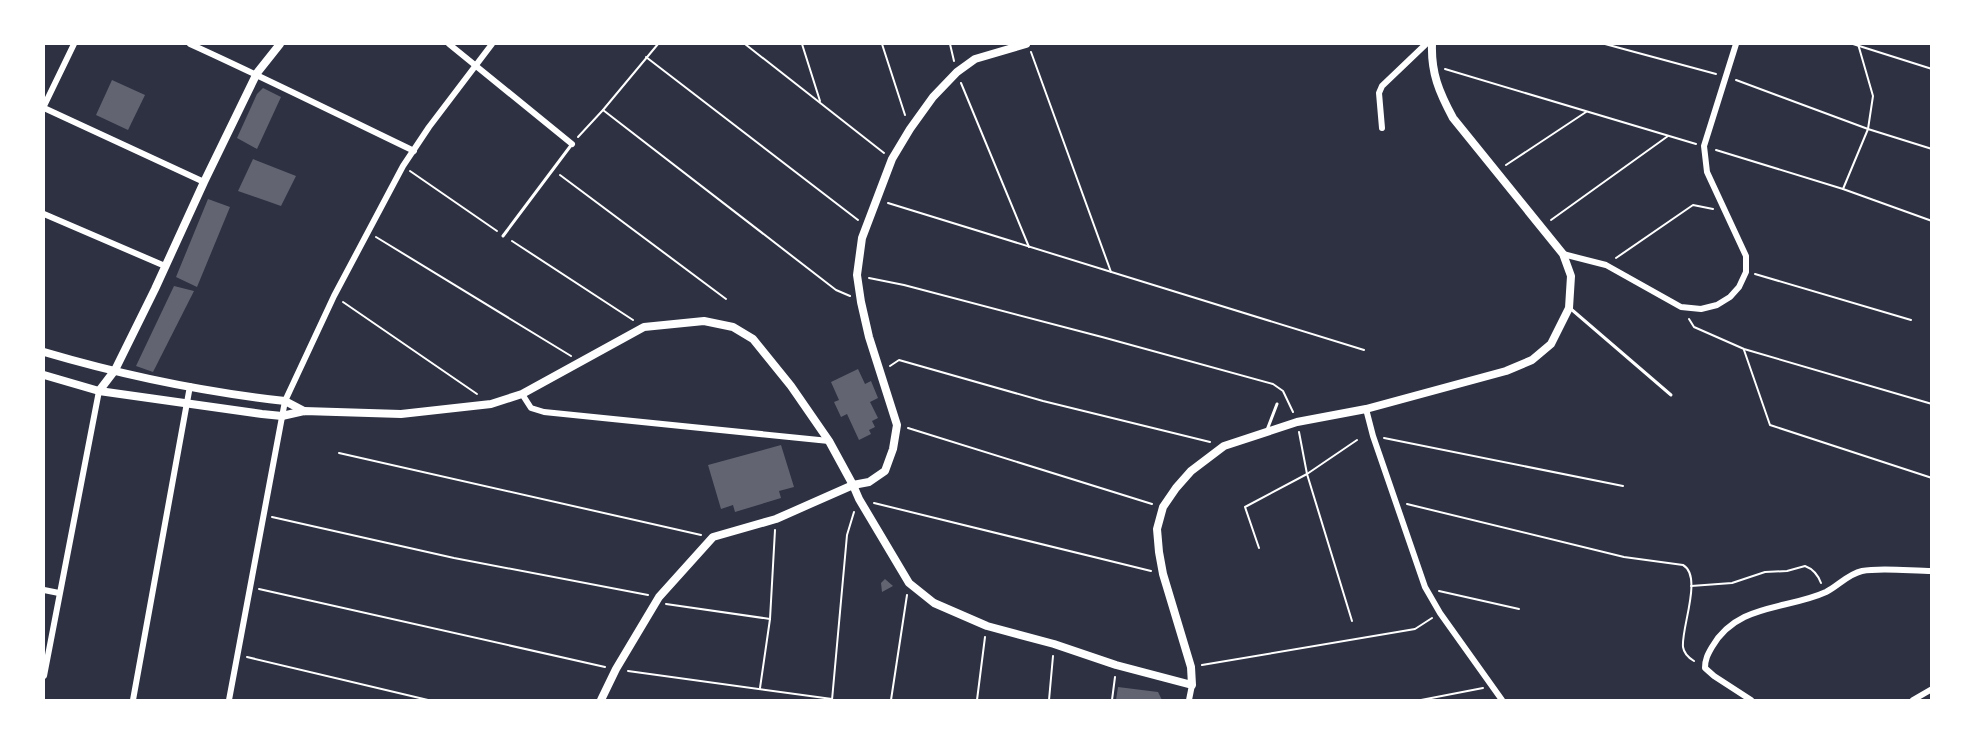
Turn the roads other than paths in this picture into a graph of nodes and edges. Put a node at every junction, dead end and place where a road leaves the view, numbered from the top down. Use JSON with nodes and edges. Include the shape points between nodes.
{"nodes":[{"id":1,"x":74,"y":44,"type":"edge"},
{"id":2,"x":190,"y":44,"type":"edge"},
{"id":3,"x":280,"y":44,"type":"edge"},
{"id":4,"x":449,"y":44,"type":"edge"},
{"id":5,"x":492,"y":44,"type":"edge"},
{"id":6,"x":1027,"y":44,"type":"edge"},
{"id":7,"x":1426,"y":44,"type":"edge"},
{"id":8,"x":1432,"y":44,"type":"edge"},
{"id":9,"x":1736,"y":44,"type":"edge"},
{"id":10,"x":475,"y":64,"type":"junction"},
{"id":11,"x":257,"y":73,"type":"junction"},
{"id":12,"x":44,"y":106,"type":"edge"},
{"id":13,"x":1382,"y":128,"type":"dead end"},
{"id":14,"x":572,"y":144,"type":"joint"},
{"id":15,"x":414,"y":151,"type":"junction"},
{"id":16,"x":204,"y":183,"type":"junction"},
{"id":17,"x":44,"y":214,"type":"edge"},
{"id":18,"x":503,"y":236,"type":"road end"},
{"id":19,"x":1563,"y":254,"type":"junction"},
{"id":20,"x":165,"y":266,"type":"junction"},
{"id":21,"x":1569,"y":308,"type":"junction"},
{"id":22,"x":44,"y":352,"type":"edge"},
{"id":23,"x":115,"y":370,"type":"junction"},
{"id":24,"x":44,"y":375,"type":"edge"},
{"id":25,"x":190,"y":386,"type":"junction"},
{"id":26,"x":99,"y":391,"type":"junction"},
{"id":27,"x":522,"y":394,"type":"junction"},
{"id":28,"x":1671,"y":396,"type":"dead end"},
{"id":29,"x":285,"y":401,"type":"junction"},
{"id":30,"x":187,"y":403,"type":"junction"},
{"id":31,"x":1277,"y":404,"type":"dead end"},
{"id":32,"x":1366,"y":409,"type":"junction"},
{"id":33,"x":304,"y":411,"type":"junction"},
{"id":34,"x":282,"y":416,"type":"junction"},
{"id":35,"x":1266,"y":432,"type":"junction"},
{"id":36,"x":829,"y":441,"type":"junction"},
{"id":37,"x":853,"y":485,"type":"junction"},
{"id":38,"x":1932,"y":571,"type":"edge"},
{"id":39,"x":44,"y":590,"type":"edge"},
{"id":40,"x":60,"y":593,"type":"junction"},
{"id":41,"x":44,"y":676,"type":"edge"},
{"id":42,"x":1192,"y":685,"type":"junction"},
{"id":43,"x":1932,"y":689,"type":"edge"},
{"id":44,"x":133,"y":700,"type":"edge"},
{"id":45,"x":229,"y":700,"type":"edge"},
{"id":46,"x":600,"y":700,"type":"edge"},
{"id":47,"x":1189,"y":700,"type":"edge"},
{"id":48,"x":1502,"y":700,"type":"edge"},
{"id":49,"x":1751,"y":700,"type":"edge"},
{"id":50,"x":1914,"y":700,"type":"edge"}],
"edges":[{"from":1,"to":12,"type":"street"},
{"from":2,"to":11,"type":"street"},
{"from":3,"to":11,"type":"street"},
{"from":4,"to":10,"type":"street"},
{"from":5,"to":10,"type":"street"},
{"from":6,"to":37,"type":"street","via":[[975,59],[957,72],[910,129],[875,199],[857,275],[869,337],[897,425],[885,471],[869,482]]},
{"from":7,"to":13,"type":"street","via":[[1379,93]]},
{"from":8,"to":19,"type":"street","via":[[1431,65],[1453,118]]},
{"from":9,"to":19,"type":"street","via":[[1704,146],[1707,172],[1746,256],[1746,272],[1739,287],[1717,305],[1701,309],[1681,306],[1606,265]]},
{"from":10,"to":14,"type":"street"},
{"from":10,"to":15,"type":"street"},
{"from":11,"to":15,"type":"street"},
{"from":11,"to":16,"type":"street"},
{"from":12,"to":16,"type":"street"},
{"from":14,"to":18,"type":"lane"},
{"from":15,"to":29,"type":"street","via":[[334,296]]},
{"from":16,"to":20,"type":"street"},
{"from":17,"to":20,"type":"street"},
{"from":19,"to":21,"type":"street","via":[[1571,276]]},
{"from":20,"to":23,"type":"street"},
{"from":21,"to":28,"type":"lane"},
{"from":21,"to":32,"type":"street","via":[[1551,344],[1532,360],[1506,371]]},
{"from":22,"to":23,"type":"street"},
{"from":23,"to":25,"type":"street"},
{"from":23,"to":26,"type":"street"},
{"from":24,"to":26,"type":"street"},
{"from":25,"to":29,"type":"street"},
{"from":25,"to":30,"type":"street"},
{"from":26,"to":30,"type":"street"},
{"from":26,"to":40,"type":"street"},
{"from":27,"to":33,"type":"street","via":[[491,404],[401,414]]},
{"from":27,"to":36,"type":"street","via":[[531,408],[544,412]]},
{"from":27,"to":36,"type":"street","via":[[644,327],[704,321],[733,327],[753,339]]},
{"from":29,"to":33,"type":"street"},
{"from":29,"to":34,"type":"street"},
{"from":30,"to":34,"type":"street"},
{"from":30,"to":44,"type":"street"},
{"from":31,"to":35,"type":"lane"},
{"from":32,"to":35,"type":"street"},
{"from":32,"to":48,"type":"street","via":[[1425,587]]},
{"from":33,"to":34,"type":"street"},
{"from":34,"to":45,"type":"street"},
{"from":35,"to":42,"type":"street","via":[[1224,446],[1191,471],[1163,507],[1157,529],[1163,574],[1191,667]]},
{"from":36,"to":37,"type":"street"},
{"from":37,"to":42,"type":"street","via":[[909,583],[933,603],[987,626]]},
{"from":37,"to":46,"type":"street","via":[[776,519],[713,537],[659,597]]},
{"from":38,"to":49,"type":"street","via":[[1862,571],[1825,592],[1736,621],[1719,635],[1705,659],[1705,668]]},
{"from":39,"to":40,"type":"street"},
{"from":40,"to":41,"type":"street"},
{"from":42,"to":47,"type":"street"},
{"from":43,"to":50,"type":"street"}]}
